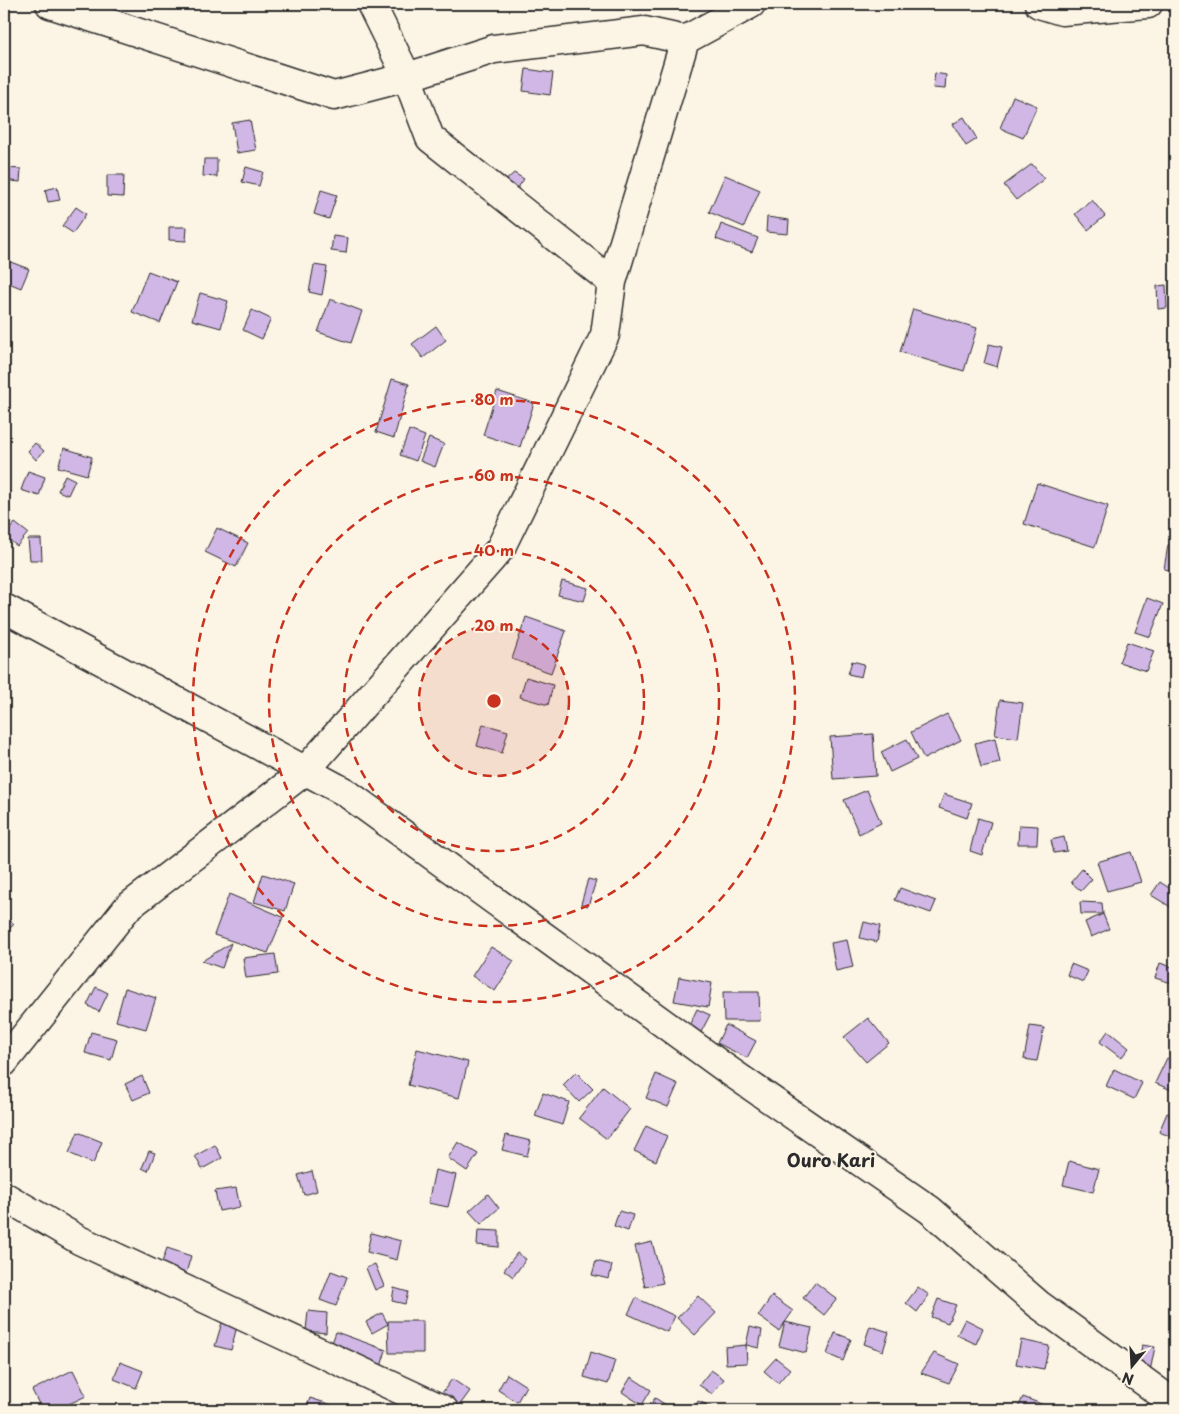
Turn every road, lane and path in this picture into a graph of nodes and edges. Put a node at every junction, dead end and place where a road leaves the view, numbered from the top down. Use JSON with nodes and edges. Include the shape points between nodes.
{"nodes":[{"id":1,"x":50,"y":4,"type":"edge"},
{"id":2,"x":371,"y":4,"type":"edge"},
{"id":3,"x":751,"y":4,"type":"edge"},
{"id":4,"x":1039,"y":4,"type":"edge"},
{"id":5,"x":1148,"y":4,"type":"edge"},
{"id":6,"x":685,"y":40,"type":"junction"},
{"id":7,"x":407,"y":77,"type":"junction"},
{"id":8,"x":612,"y":282,"type":"junction"},
{"id":9,"x":4,"y":608,"type":"edge"},
{"id":10,"x":305,"y":771,"type":"junction"},
{"id":11,"x":4,"y":1062,"type":"edge"},
{"id":12,"x":4,"y":1196,"type":"edge"},
{"id":13,"x":1175,"y":1404,"type":"edge"},
{"id":14,"x":444,"y":1410,"type":"edge"}],
"edges":[{"from":1,"to":7,"type":"street","via":[[334,96]]},
{"from":2,"to":7,"type":"street"},
{"from":3,"to":6,"type":"street"},
{"from":4,"to":5,"type":"street","via":[[1062,11]]},
{"from":6,"to":7,"type":"street","via":[[644,31],[494,50]]},
{"from":6,"to":8,"type":"street"},
{"from":7,"to":8,"type":"street","via":[[430,138]]},
{"from":8,"to":10,"type":"street","via":[[605,335],[500,549]]},
{"from":9,"to":10,"type":"street"},
{"from":10,"to":11,"type":"street","via":[[128,907]]},
{"from":10,"to":13,"type":"street","via":[[345,792],[717,1062],[930,1210],[1038,1304]]},
{"from":12,"to":14,"type":"street","via":[[79,1240]]}]}
